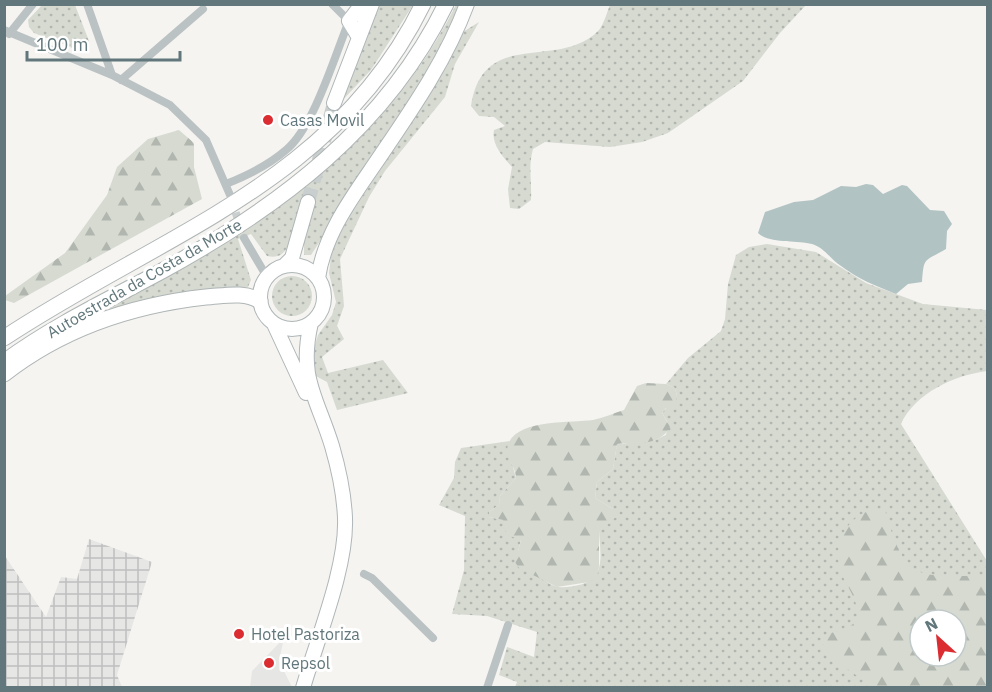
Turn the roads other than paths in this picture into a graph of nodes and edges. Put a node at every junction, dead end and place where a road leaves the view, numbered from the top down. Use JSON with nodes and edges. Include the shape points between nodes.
{"nodes":[{"id":1,"x":33,"y":4,"type":"edge"},
{"id":2,"x":87,"y":4,"type":"edge"},
{"id":3,"x":332,"y":4,"type":"edge"},
{"id":4,"x":362,"y":4,"type":"edge"},
{"id":5,"x":372,"y":4,"type":"edge"},
{"id":6,"x":423,"y":4,"type":"edge"},
{"id":7,"x":446,"y":4,"type":"edge"},
{"id":8,"x":467,"y":4,"type":"edge"},
{"id":9,"x":204,"y":9,"type":"dead end"},
{"id":10,"x":349,"y":21,"type":"junction"},
{"id":11,"x":7,"y":32,"type":"edge"},
{"id":12,"x":358,"y":36,"type":"junction"},
{"id":13,"x":112,"y":75,"type":"junction"},
{"id":14,"x":122,"y":80,"type":"junction"},
{"id":15,"x":334,"y":103,"type":"tunnel mouth"},
{"id":16,"x":226,"y":184,"type":"junction"},
{"id":17,"x":230,"y":195,"type":"tunnel mouth"},
{"id":18,"x":308,"y":202,"type":"tunnel mouth"},
{"id":19,"x":244,"y":238,"type":"tunnel mouth"},
{"id":20,"x":284,"y":266,"type":"junction"},
{"id":21,"x":267,"y":277,"type":"junction"},
{"id":22,"x":318,"y":278,"type":"junction"},
{"id":23,"x":260,"y":301,"type":"junction"},
{"id":24,"x":311,"y":323,"type":"junction"},
{"id":25,"x":274,"y":324,"type":"junction"},
{"id":26,"x":4,"y":338,"type":"edge"},
{"id":27,"x":4,"y":362,"type":"edge"},
{"id":28,"x":4,"y":374,"type":"edge"},
{"id":29,"x":321,"y":419,"type":"junction"},
{"id":30,"x":364,"y":574,"type":"dead end"},
{"id":31,"x":508,"y":625,"type":"dead end"},
{"id":32,"x":433,"y":638,"type":"dead end"},
{"id":33,"x":303,"y":687,"type":"edge"},
{"id":34,"x":487,"y":687,"type":"edge"}],
"edges":[{"from":1,"to":11,"type":"street"},
{"from":2,"to":13,"type":"street"},
{"from":3,"to":10,"type":"street"},
{"from":4,"to":10,"type":"main road"},
{"from":5,"to":12,"type":"main road"},
{"from":6,"to":26,"type":"highway","name":"Autoestrada da Costa da Morte","via":[[413,25],[357,105],[317,144],[216,216]]},
{"from":7,"to":27,"type":"highway","name":"Autoestrada da Costa da Morte","via":[[405,72],[332,156],[221,236],[60,325]]},
{"from":8,"to":22,"type":"main road","via":[[435,72],[328,240]]},
{"from":9,"to":14,"type":"street"},
{"from":10,"to":12,"type":"main road"},
{"from":10,"to":16,"type":"street","via":[[310,116],[288,149]]},
{"from":11,"to":13,"type":"street"},
{"from":12,"to":15,"type":"main road"},
{"from":13,"to":14,"type":"street"},
{"from":14,"to":16,"type":"street","via":[[170,105],[206,140]]},
{"from":16,"to":17,"type":"street"},
{"from":18,"to":20,"type":"main road","via":[[292,258]]},
{"from":19,"to":21,"type":"street"},
{"from":20,"to":21,"type":"main road"},
{"from":20,"to":22,"type":"main road","via":[[303,267]]},
{"from":21,"to":23,"type":"main road"},
{"from":22,"to":24,"type":"main road","via":[[324,297],[318,316]]},
{"from":23,"to":25,"type":"main road"},
{"from":23,"to":28,"type":"highway","via":[[236,294],[163,302],[92,323],[58,338]]},
{"from":24,"to":25,"type":"main road","via":[[293,329]]},
{"from":24,"to":29,"type":"main road","via":[[305,356],[307,377]]},
{"from":25,"to":29,"type":"main road"},
{"from":29,"to":33,"type":"main road","via":[[341,479],[344,541]]},
{"from":30,"to":32,"type":"street"},
{"from":31,"to":34,"type":"street"}]}
